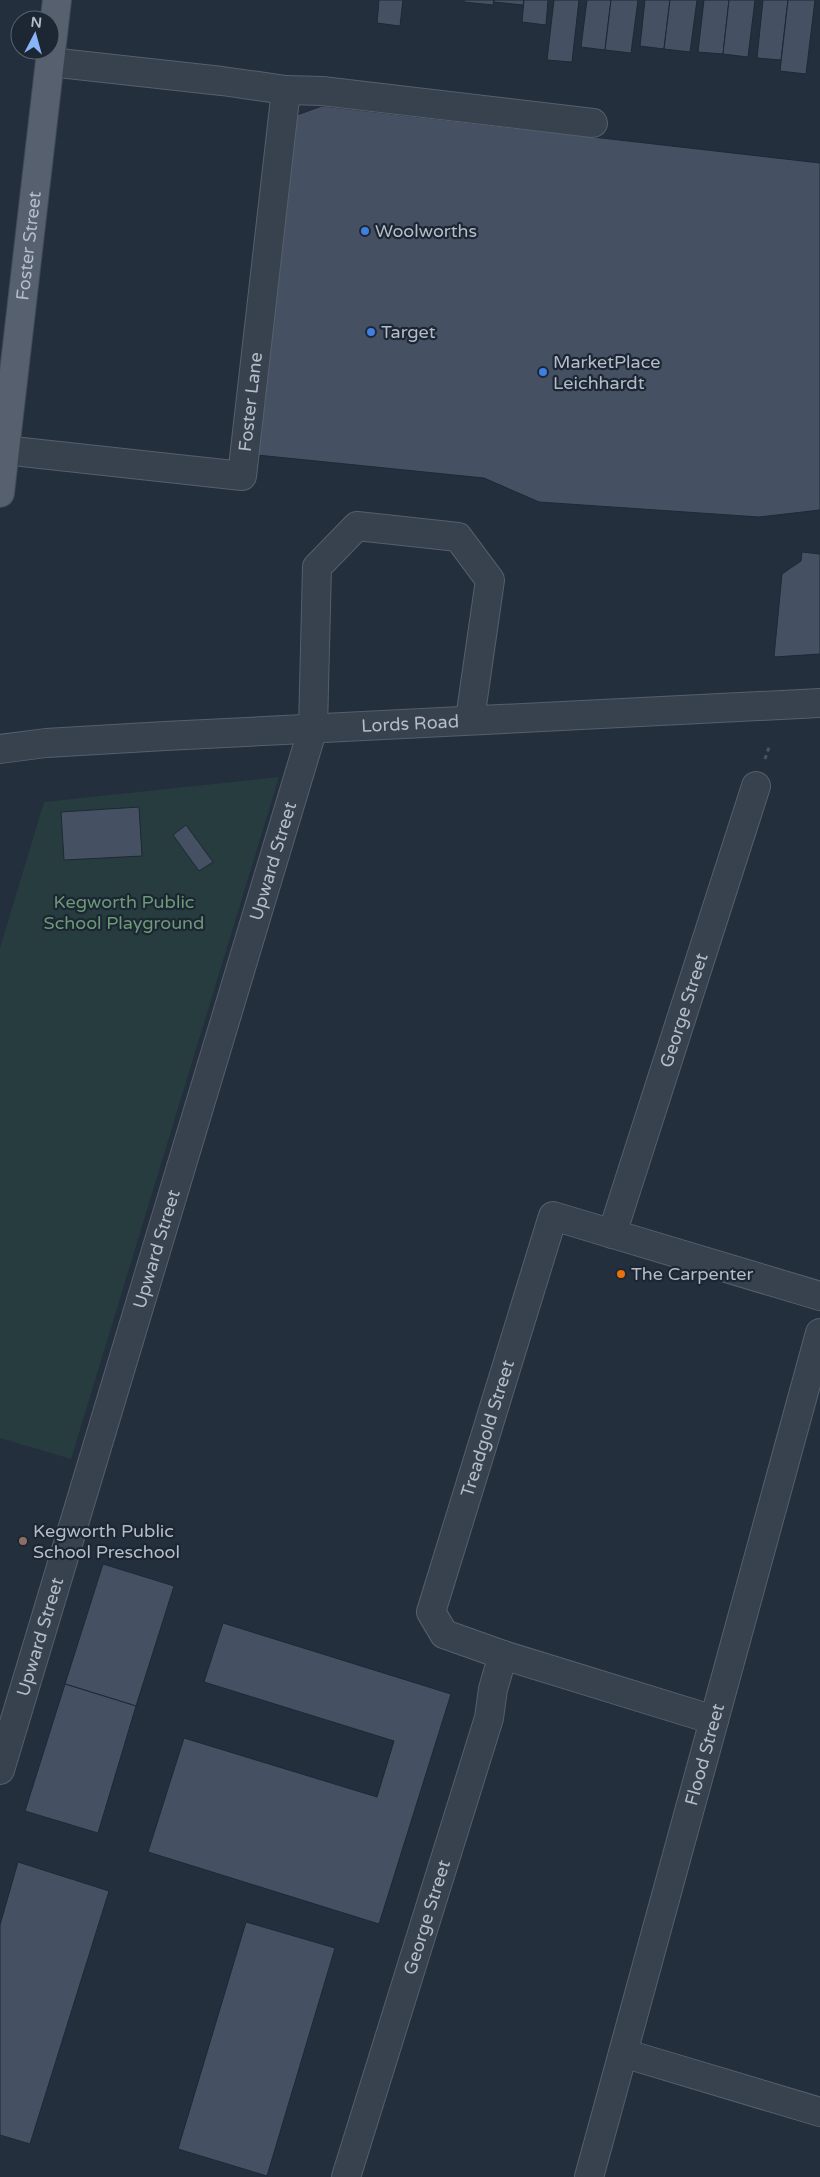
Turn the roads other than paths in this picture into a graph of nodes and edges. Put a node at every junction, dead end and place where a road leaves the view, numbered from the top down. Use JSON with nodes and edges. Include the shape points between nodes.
{"nodes":[{"id":1,"x":57,"y":0,"type":"edge"},
{"id":2,"x":50,"y":62,"type":"junction"},
{"id":3,"x":286,"y":90,"type":"junction"},
{"id":4,"x":594,"y":123,"type":"dead end"},
{"id":5,"x":4,"y":450,"type":"junction"},
{"id":6,"x":0,"y":493,"type":"edge"},
{"id":7,"x":820,"y":703,"type":"edge"},
{"id":8,"x":470,"y":719,"type":"junction"},
{"id":9,"x":313,"y":728,"type":"junction"},
{"id":10,"x":0,"y":749,"type":"edge"},
{"id":11,"x":756,"y":786,"type":"dead end"},
{"id":12,"x":612,"y":1234,"type":"junction"},
{"id":13,"x":820,"y":1296,"type":"edge"},
{"id":14,"x":820,"y":1333,"type":"edge"},
{"id":15,"x":503,"y":1655,"type":"junction"},
{"id":16,"x":714,"y":1720,"type":"junction"},
{"id":17,"x":0,"y":1770,"type":"edge"},
{"id":18,"x":623,"y":2053,"type":"junction"},
{"id":19,"x":820,"y":2112,"type":"edge"},
{"id":20,"x":346,"y":2177,"type":"edge"},
{"id":21,"x":589,"y":2177,"type":"edge"}],
"edges":[{"from":1,"to":2,"type":"main road","name":"Foster Street"},
{"from":2,"to":3,"type":"street"},
{"from":2,"to":5,"type":"main road","name":"Foster Street"},
{"from":3,"to":4,"type":"street","via":[[322,91]]},
{"from":3,"to":5,"type":"street","name":"Foster Lane","via":[[242,476]]},
{"from":5,"to":6,"type":"main road","name":"Foster Street"},
{"from":7,"to":8,"type":"street","name":"Lords Road"},
{"from":8,"to":9,"type":"street","name":"Lords Road"},
{"from":8,"to":9,"type":"street","name":"Upward Street","via":[[490,580],[458,537],[357,526],[317,567]]},
{"from":9,"to":10,"type":"street","name":"Lords Road","via":[[46,743]]},
{"from":9,"to":17,"type":"street","name":"Upward Street"},
{"from":11,"to":12,"type":"street","name":"George Street"},
{"from":12,"to":13,"type":"street","name":"Treadgold Street"},
{"from":12,"to":15,"type":"street","name":"Treadgold Street","via":[[553,1216],[431,1612],[444,1634]]},
{"from":14,"to":16,"type":"street","name":"Flood Street"},
{"from":15,"to":16,"type":"street","name":"Treadgold Street"},
{"from":15,"to":20,"type":"street","name":"George Street","via":[[493,1689],[490,1718]]},
{"from":16,"to":18,"type":"street","name":"Flood Street"},
{"from":18,"to":19,"type":"street"},
{"from":18,"to":21,"type":"street","name":"Flood Street"}]}
